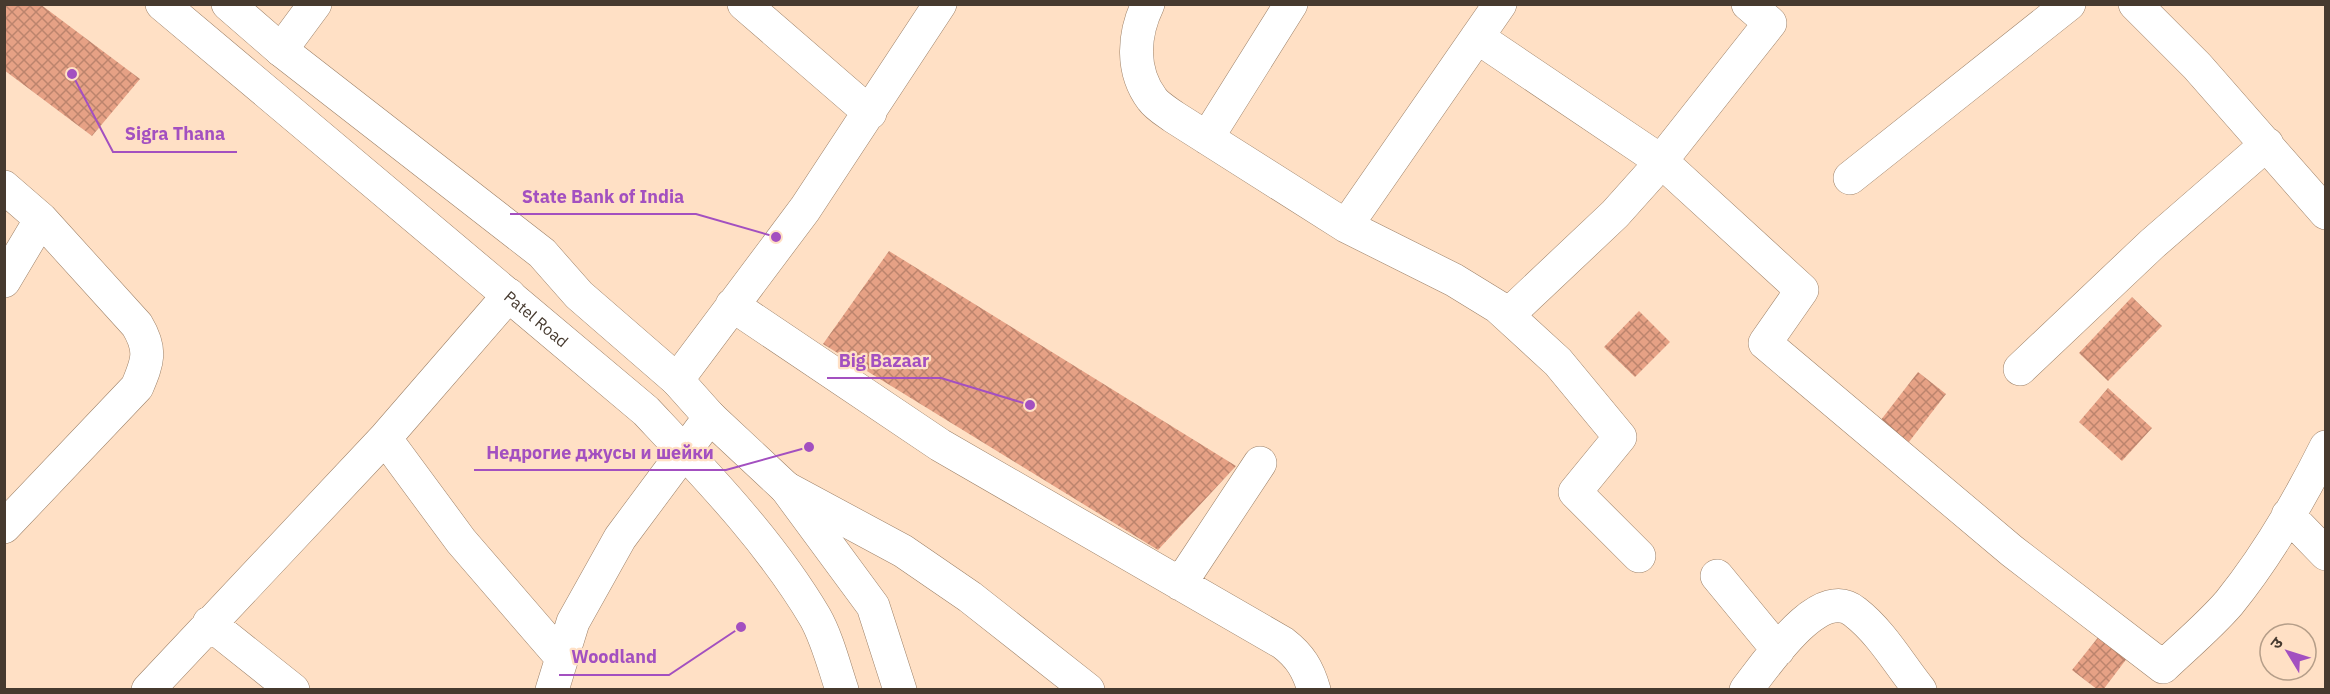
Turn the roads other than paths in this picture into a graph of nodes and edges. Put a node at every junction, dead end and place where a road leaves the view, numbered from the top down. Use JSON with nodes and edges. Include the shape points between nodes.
{"nodes":[{"id":1,"x":162,"y":4,"type":"edge"},
{"id":2,"x":228,"y":4,"type":"edge"},
{"id":3,"x":315,"y":4,"type":"edge"},
{"id":4,"x":744,"y":4,"type":"edge"},
{"id":5,"x":940,"y":4,"type":"edge"},
{"id":6,"x":1148,"y":4,"type":"edge"},
{"id":7,"x":1291,"y":4,"type":"edge"},
{"id":8,"x":1500,"y":4,"type":"edge"},
{"id":9,"x":1749,"y":4,"type":"edge"},
{"id":10,"x":2069,"y":4,"type":"edge"},
{"id":11,"x":2135,"y":4,"type":"edge"},
{"id":12,"x":1477,"y":37,"type":"junction"},
{"id":13,"x":281,"y":50,"type":"junction"},
{"id":14,"x":870,"y":113,"type":"junction"},
{"id":15,"x":1208,"y":138,"type":"junction"},
{"id":16,"x":2267,"y":144,"type":"junction"},
{"id":17,"x":1661,"y":161,"type":"junction"},
{"id":18,"x":1850,"y":178,"type":"dead end"},
{"id":19,"x":4,"y":187,"type":"edge"},
{"id":20,"x":2325,"y":213,"type":"edge"},
{"id":21,"x":40,"y":219,"type":"junction"},
{"id":22,"x":1346,"y":226,"type":"junction"},
{"id":23,"x":4,"y":281,"type":"edge"},
{"id":24,"x":509,"y":295,"type":"junction"},
{"id":25,"x":732,"y":305,"type":"junction"},
{"id":26,"x":1508,"y":315,"type":"junction"},
{"id":27,"x":2020,"y":369,"type":"dead end"},
{"id":28,"x":677,"y":380,"type":"junction"},
{"id":29,"x":710,"y":417,"type":"junction"},
{"id":30,"x":385,"y":438,"type":"junction"},
{"id":31,"x":2325,"y":447,"type":"edge"},
{"id":32,"x":685,"y":452,"type":"junction"},
{"id":33,"x":1260,"y":463,"type":"dead end"},
{"id":34,"x":786,"y":488,"type":"junction"},
{"id":35,"x":2288,"y":515,"type":"junction"},
{"id":36,"x":4,"y":527,"type":"edge"},
{"id":37,"x":2325,"y":554,"type":"edge"},
{"id":38,"x":1639,"y":556,"type":"dead end"},
{"id":39,"x":1718,"y":576,"type":"dead end"},
{"id":40,"x":1180,"y":584,"type":"junction"},
{"id":41,"x":209,"y":622,"type":"junction"},
{"id":42,"x":1778,"y":650,"type":"junction"},
{"id":43,"x":562,"y":658,"type":"junction"},
{"id":44,"x":147,"y":690,"type":"edge"},
{"id":45,"x":293,"y":690,"type":"edge"},
{"id":46,"x":552,"y":690,"type":"edge"},
{"id":47,"x":842,"y":690,"type":"edge"},
{"id":48,"x":900,"y":690,"type":"edge"},
{"id":49,"x":1088,"y":690,"type":"edge"},
{"id":50,"x":1314,"y":690,"type":"edge"},
{"id":51,"x":1746,"y":690,"type":"edge"},
{"id":52,"x":1920,"y":690,"type":"edge"}],
"edges":[{"from":1,"to":24,"type":"street","name":"Patel Road"},
{"from":2,"to":13,"type":"street"},
{"from":3,"to":13,"type":"street"},
{"from":4,"to":14,"type":"street"},
{"from":5,"to":14,"type":"street"},
{"from":6,"to":15,"type":"street","via":[[1137,35],[1136,56],[1142,81],[1152,100]]},
{"from":7,"to":15,"type":"street"},
{"from":8,"to":12,"type":"street"},
{"from":9,"to":17,"type":"street","via":[[1770,23]]},
{"from":10,"to":18,"type":"street"},
{"from":11,"to":16,"type":"street"},
{"from":12,"to":17,"type":"street"},
{"from":12,"to":22,"type":"street"},
{"from":13,"to":28,"type":"street","via":[[542,253],[579,295]]},
{"from":14,"to":25,"type":"street"},
{"from":15,"to":22,"type":"street"},
{"from":16,"to":20,"type":"street"},
{"from":16,"to":27,"type":"street","via":[[2152,244]]},
{"from":17,"to":26,"type":"street","via":[[1615,214]]},
{"from":17,"to":35,"type":"street","via":[[1802,290],[1766,343],[2012,551],[2163,667],[2228,604]]},
{"from":19,"to":21,"type":"street"},
{"from":21,"to":23,"type":"street"},
{"from":21,"to":36,"type":"street","via":[[137,325],[147,342],[147,365],[138,387]]},
{"from":22,"to":26,"type":"street","via":[[1454,280]]},
{"from":24,"to":30,"type":"street"},
{"from":24,"to":32,"type":"street","name":"Patel Road","via":[[646,411]]},
{"from":25,"to":28,"type":"street"},
{"from":25,"to":40,"type":"street","via":[[940,445]]},
{"from":26,"to":38,"type":"street","via":[[1558,362],[1620,437],[1575,492]]},
{"from":28,"to":29,"type":"street"},
{"from":29,"to":32,"type":"street"},
{"from":29,"to":34,"type":"street"},
{"from":30,"to":41,"type":"street"},
{"from":30,"to":43,"type":"street","via":[[461,541]]},
{"from":31,"to":35,"type":"street"},
{"from":32,"to":43,"type":"street","via":[[620,538],[573,622]]},
{"from":32,"to":47,"type":"street","name":"Patel Road","via":[[782,568],[816,619]]},
{"from":33,"to":40,"type":"street"},
{"from":34,"to":48,"type":"street","via":[[873,606]]},
{"from":34,"to":49,"type":"street","via":[[903,551],[970,597]]},
{"from":35,"to":37,"type":"street"},
{"from":39,"to":42,"type":"street"},
{"from":40,"to":50,"type":"street","via":[[1298,654]]},
{"from":41,"to":44,"type":"street"},
{"from":41,"to":45,"type":"street"},
{"from":42,"to":51,"type":"street"},
{"from":42,"to":52,"type":"street","via":[[1810,616],[1840,604],[1854,610],[1874,630]]},
{"from":43,"to":46,"type":"street"}]}
